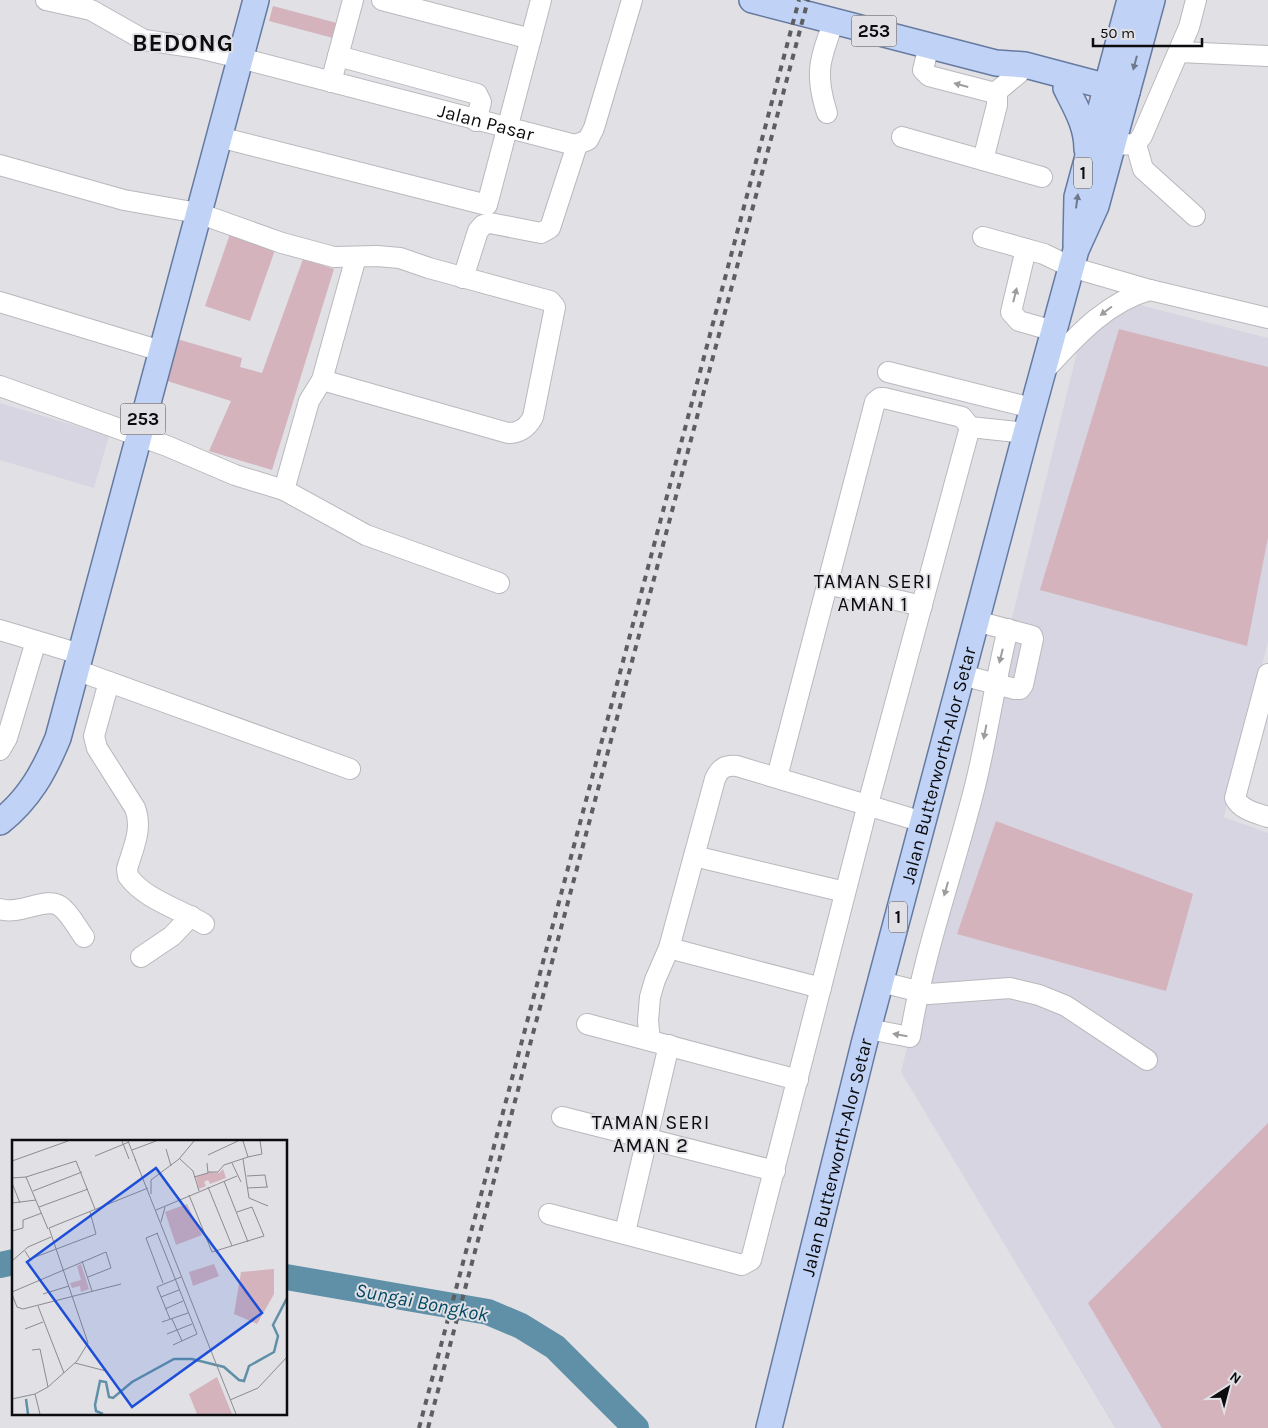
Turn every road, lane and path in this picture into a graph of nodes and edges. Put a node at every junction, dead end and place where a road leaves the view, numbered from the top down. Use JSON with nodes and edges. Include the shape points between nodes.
{"nodes":[{"id":1,"x":46,"y":0,"type":"edge"},
{"id":2,"x":256,"y":0,"type":"edge"},
{"id":3,"x":352,"y":0,"type":"edge"},
{"id":4,"x":382,"y":0,"type":"edge"},
{"id":5,"x":541,"y":0,"type":"edge"},
{"id":6,"x":632,"y":0,"type":"edge"},
{"id":7,"x":1130,"y":0,"type":"edge"},
{"id":8,"x":1152,"y":0,"type":"edge"},
{"id":9,"x":1196,"y":0,"type":"edge"},
{"id":10,"x":766,"y":2,"type":"edge"},
{"id":11,"x":834,"y":21,"type":"junction"},
{"id":12,"x":531,"y":39,"type":"junction"},
{"id":13,"x":929,"y":45,"type":"junction"},
{"id":14,"x":1118,"y":45,"type":"junction"},
{"id":15,"x":1179,"y":52,"type":"junction"},
{"id":16,"x":338,"y":56,"type":"junction"},
{"id":17,"x":1268,"y":56,"type":"edge"},
{"id":18,"x":240,"y":58,"type":"junction"},
{"id":19,"x":996,"y":62,"type":"junction"},
{"id":20,"x":1019,"y":73,"type":"junction"},
{"id":21,"x":331,"y":82,"type":"junction"},
{"id":22,"x":1070,"y":83,"type":"junction"},
{"id":23,"x":997,"y":92,"type":"junction"},
{"id":24,"x":1115,"y":96,"type":"junction"},
{"id":25,"x":827,"y":114,"type":"dead end"},
{"id":26,"x":476,"y":120,"type":"junction"},
{"id":27,"x":508,"y":129,"type":"junction"},
{"id":28,"x":219,"y":137,"type":"junction"},
{"id":29,"x":902,"y":137,"type":"dead end"},
{"id":30,"x":1124,"y":144,"type":"junction"},
{"id":31,"x":577,"y":145,"type":"junction"},
{"id":32,"x":1087,"y":159,"type":"junction"},
{"id":33,"x":983,"y":160,"type":"junction"},
{"id":34,"x":0,"y":165,"type":"edge"},
{"id":35,"x":1042,"y":177,"type":"dead end"},
{"id":36,"x":198,"y":213,"type":"junction"},
{"id":37,"x":1195,"y":216,"type":"dead end"},
{"id":38,"x":983,"y":237,"type":"dead end"},
{"id":39,"x":1026,"y":249,"type":"junction"},
{"id":40,"x":356,"y":257,"type":"junction"},
{"id":41,"x":1074,"y":258,"type":"junction"},
{"id":42,"x":463,"y":278,"type":"junction"},
{"id":43,"x":1150,"y":290,"type":"junction"},
{"id":44,"x":0,"y":302,"type":"edge"},
{"id":45,"x":1268,"y":318,"type":"edge"},
{"id":46,"x":1054,"y":331,"type":"junction"},
{"id":47,"x":161,"y":351,"type":"junction"},
{"id":48,"x":888,"y":372,"type":"dead end"},
{"id":49,"x":1042,"y":374,"type":"junction"},
{"id":50,"x":322,"y":380,"type":"junction"},
{"id":51,"x":0,"y":386,"type":"edge"},
{"id":52,"x":1032,"y":408,"type":"junction"},
{"id":53,"x":970,"y":426,"type":"junction"},
{"id":54,"x":1026,"y":433,"type":"junction"},
{"id":55,"x":138,"y":437,"type":"junction"},
{"id":56,"x":284,"y":490,"type":"junction"},
{"id":57,"x":499,"y":583,"type":"dead end"},
{"id":58,"x":827,"y":584,"type":"junction"},
{"id":59,"x":922,"y":606,"type":"junction"},
{"id":60,"x":976,"y":621,"type":"junction"},
{"id":61,"x":1008,"y":629,"type":"junction"},
{"id":62,"x":0,"y":630,"type":"edge"},
{"id":63,"x":36,"y":641,"type":"junction"},
{"id":64,"x":78,"y":662,"type":"junction"},
{"id":65,"x":1268,"y":674,"type":"edge"},
{"id":66,"x":962,"y":676,"type":"junction"},
{"id":67,"x":109,"y":682,"type":"junction"},
{"id":68,"x":994,"y":684,"type":"junction"},
{"id":69,"x":0,"y":750,"type":"edge"},
{"id":70,"x":350,"y":768,"type":"dead end"},
{"id":71,"x":777,"y":777,"type":"junction"},
{"id":72,"x":868,"y":804,"type":"junction"},
{"id":73,"x":1268,"y":817,"type":"edge"},
{"id":74,"x":0,"y":822,"type":"edge"},
{"id":75,"x":923,"y":822,"type":"junction"},
{"id":76,"x":694,"y":856,"type":"junction"},
{"id":77,"x":845,"y":892,"type":"junction"},
{"id":78,"x":0,"y":909,"type":"edge"},
{"id":79,"x":84,"y":937,"type":"dead end"},
{"id":80,"x":669,"y":948,"type":"junction"},
{"id":81,"x":142,"y":957,"type":"dead end"},
{"id":82,"x":881,"y":982,"type":"junction"},
{"id":83,"x":821,"y":988,"type":"junction"},
{"id":84,"x":917,"y":991,"type":"junction"},
{"id":85,"x":587,"y":1024,"type":"dead end"},
{"id":86,"x":868,"y":1029,"type":"junction"},
{"id":87,"x":659,"y":1043,"type":"junction"},
{"id":88,"x":1147,"y":1060,"type":"dead end"},
{"id":89,"x":798,"y":1080,"type":"junction"},
{"id":90,"x":562,"y":1117,"type":"dead end"},
{"id":91,"x":646,"y":1137,"type":"junction"},
{"id":92,"x":775,"y":1171,"type":"junction"},
{"id":93,"x":549,"y":1214,"type":"dead end"},
{"id":94,"x":625,"y":1232,"type":"junction"},
{"id":95,"x":769,"y":1428,"type":"edge"}],
"edges":[{"from":1,"to":18,"type":"street","name":"Jalan Pasar","via":[[90,10],[144,40]]},
{"from":2,"to":18,"type":"main road","number":"253"},
{"from":3,"to":16,"type":"street"},
{"from":4,"to":12,"type":"street"},
{"from":5,"to":12,"type":"street"},
{"from":6,"to":31,"type":"street","via":[[594,128],[588,140]]},
{"from":7,"to":14,"type":"main road","name":"Jalan Butterworth-Alor Setar","number":"1"},
{"from":8,"to":24,"type":"main road","name":"Jalan Butterworth-Alor Setar","number":"1","one_way":true},
{"from":9,"to":15,"type":"street"},
{"from":10,"to":11,"type":"main road","number":"253"},
{"from":11,"to":13,"type":"main road","number":"253"},
{"from":11,"to":25,"type":"street","via":[[820,60],[822,98]]},
{"from":12,"to":27,"type":"street"},
{"from":13,"to":19,"type":"main road","number":"253"},
{"from":23,"to":13,"type":"street","one_way":true,"via":[[926,75],[923,67]]},
{"from":14,"to":22,"type":"main road","via":[[1100,67]]},
{"from":14,"to":24,"type":"main road","name":"Jalan Butterworth-Alor Setar","number":"1"},
{"from":15,"to":17,"type":"street"},
{"from":15,"to":30,"type":"street","via":[[1142,136]]},
{"from":16,"to":21,"type":"street"},
{"from":16,"to":26,"type":"street","via":[[477,94],[481,102]]},
{"from":18,"to":21,"type":"street","name":"Jalan Pasar"},
{"from":18,"to":28,"type":"main road","number":"253"},
{"from":19,"to":20,"type":"main road","number":"253"},
{"from":19,"to":22,"type":"main road","number":"253","via":[[1026,65]]},
{"from":20,"to":22,"type":"main road","number":"253"},
{"from":20,"to":23,"type":"street"},
{"from":21,"to":26,"type":"street","name":"Jalan Pasar"},
{"from":22,"to":24,"type":"main road","number":"253"},
{"from":22,"to":32,"type":"main road","via":[[1087,139]]},
{"from":23,"to":33,"type":"street","via":[[998,105]]},
{"from":24,"to":30,"type":"main road","name":"Jalan Butterworth-Alor Setar","number":"1"},
{"from":24,"to":32,"type":"main road","name":"Jalan Butterworth-Alor Setar","number":"1"},
{"from":26,"to":27,"type":"street","name":"Jalan Pasar"},
{"from":27,"to":28,"type":"street","via":[[490,200],[485,206]]},
{"from":27,"to":31,"type":"street","name":"Jalan Pasar"},
{"from":28,"to":36,"type":"main road","number":"253"},
{"from":29,"to":33,"type":"street"},
{"from":30,"to":37,"type":"street","via":[[1143,169]]},
{"from":30,"to":41,"type":"main road","name":"Jalan Butterworth-Alor Setar","number":"1"},
{"from":31,"to":42,"type":"street","via":[[550,228],[541,233],[490,223],[483,225],[478,230]]},
{"from":41,"to":32,"type":"main road","name":"Jalan Butterworth-Alor Setar","number":"1","one_way":true,"via":[[1075,204]]},
{"from":33,"to":35,"type":"street"},
{"from":34,"to":36,"type":"street","via":[[124,200]]},
{"from":36,"to":40,"type":"street","via":[[282,243],[334,257]]},
{"from":36,"to":47,"type":"main road","number":"253"},
{"from":38,"to":39,"type":"street"},
{"from":39,"to":41,"type":"street","via":[[1057,259]]},
{"from":46,"to":39,"type":"street","one_way":true,"via":[[1019,321],[1011,312]]},
{"from":40,"to":42,"type":"street","via":[[400,258]]},
{"from":40,"to":50,"type":"street"},
{"from":41,"to":43,"type":"street"},
{"from":41,"to":46,"type":"main road","name":"Jalan Butterworth-Alor Setar","number":"1"},
{"from":42,"to":50,"type":"street","via":[[550,301],[555,307],[533,417],[522,430],[508,433]]},
{"from":43,"to":45,"type":"street"},
{"from":43,"to":49,"type":"street","one_way":true,"via":[[1116,303],[1092,321]]},
{"from":44,"to":47,"type":"street"},
{"from":46,"to":49,"type":"main road","name":"Jalan Butterworth-Alor Setar","number":"1"},
{"from":47,"to":55,"type":"main road","number":"253"},
{"from":48,"to":52,"type":"street"},
{"from":49,"to":52,"type":"main road","name":"Jalan Butterworth-Alor Setar","number":"1"},
{"from":50,"to":56,"type":"street","via":[[309,401]]},
{"from":51,"to":55,"type":"street"},
{"from":52,"to":54,"type":"main road","name":"Jalan Butterworth-Alor Setar","number":"1"},
{"from":53,"to":54,"type":"street"},
{"from":53,"to":58,"type":"street","via":[[962,417],[884,398],[875,402]]},
{"from":53,"to":59,"type":"street"},
{"from":54,"to":60,"type":"main road","name":"Jalan Butterworth-Alor Setar","number":"1"},
{"from":55,"to":56,"type":"street","via":[[235,475]]},
{"from":55,"to":64,"type":"main road","number":"253"},
{"from":56,"to":57,"type":"street","via":[[366,535]]},
{"from":58,"to":59,"type":"street"},
{"from":58,"to":71,"type":"street"},
{"from":59,"to":72,"type":"street"},
{"from":60,"to":61,"type":"street"},
{"from":60,"to":66,"type":"main road","name":"Jalan Butterworth-Alor Setar","number":"1"},
{"from":61,"to":68,"type":"street","one_way":true},
{"from":61,"to":68,"type":"street","via":[[1028,634],[1033,639],[1023,685],[1020,689]]},
{"from":62,"to":63,"type":"street"},
{"from":63,"to":64,"type":"street"},
{"from":63,"to":69,"type":"street","via":[[7,738]]},
{"from":64,"to":67,"type":"street"},
{"from":64,"to":74,"type":"main road","number":"253","via":[[58,738],[47,765],[16,809]]},
{"from":65,"to":73,"type":"street","via":[[1235,798],[1246,809]]},
{"from":66,"to":68,"type":"street"},
{"from":66,"to":75,"type":"main road","name":"Jalan Butterworth-Alor Setar","number":"1"},
{"from":67,"to":70,"type":"street"},
{"from":67,"to":81,"type":"street","via":[[94,736],[97,748],[139,818],[128,876],[145,893],[198,920]]},
{"from":68,"to":84,"type":"street","one_way":true,"via":[[975,784]]},
{"from":71,"to":72,"type":"street"},
{"from":71,"to":76,"type":"street","via":[[737,766],[721,769],[715,779]]},
{"from":72,"to":75,"type":"street"},
{"from":72,"to":77,"type":"street"},
{"from":75,"to":82,"type":"main road","name":"Jalan Butterworth-Alor Setar","number":"1"},
{"from":76,"to":77,"type":"street"},
{"from":76,"to":80,"type":"street"},
{"from":77,"to":83,"type":"street"},
{"from":78,"to":79,"type":"street","via":[[15,911],[51,903],[60,906]]},
{"from":80,"to":83,"type":"street"},
{"from":80,"to":87,"type":"street","via":[[650,998]]},
{"from":82,"to":84,"type":"street"},
{"from":82,"to":86,"type":"main road","name":"Jalan Butterworth-Alor Setar","number":"1"},
{"from":83,"to":89,"type":"street"},
{"from":84,"to":86,"type":"street","one_way":true,"via":[[910,1037]]},
{"from":84,"to":88,"type":"street","via":[[929,994],[1010,988],[1039,994],[1066,1006]]},
{"from":85,"to":87,"type":"street"},
{"from":86,"to":95,"type":"main road","name":"Jalan Butterworth-Alor Setar","number":"1"},
{"from":87,"to":89,"type":"street"},
{"from":87,"to":91,"type":"street"},
{"from":89,"to":92,"type":"street"},
{"from":90,"to":91,"type":"street"},
{"from":91,"to":92,"type":"street"},
{"from":91,"to":94,"type":"street"},
{"from":92,"to":94,"type":"street","via":[[755,1252],[747,1263],[742,1265]]},
{"from":93,"to":94,"type":"street"}]}
